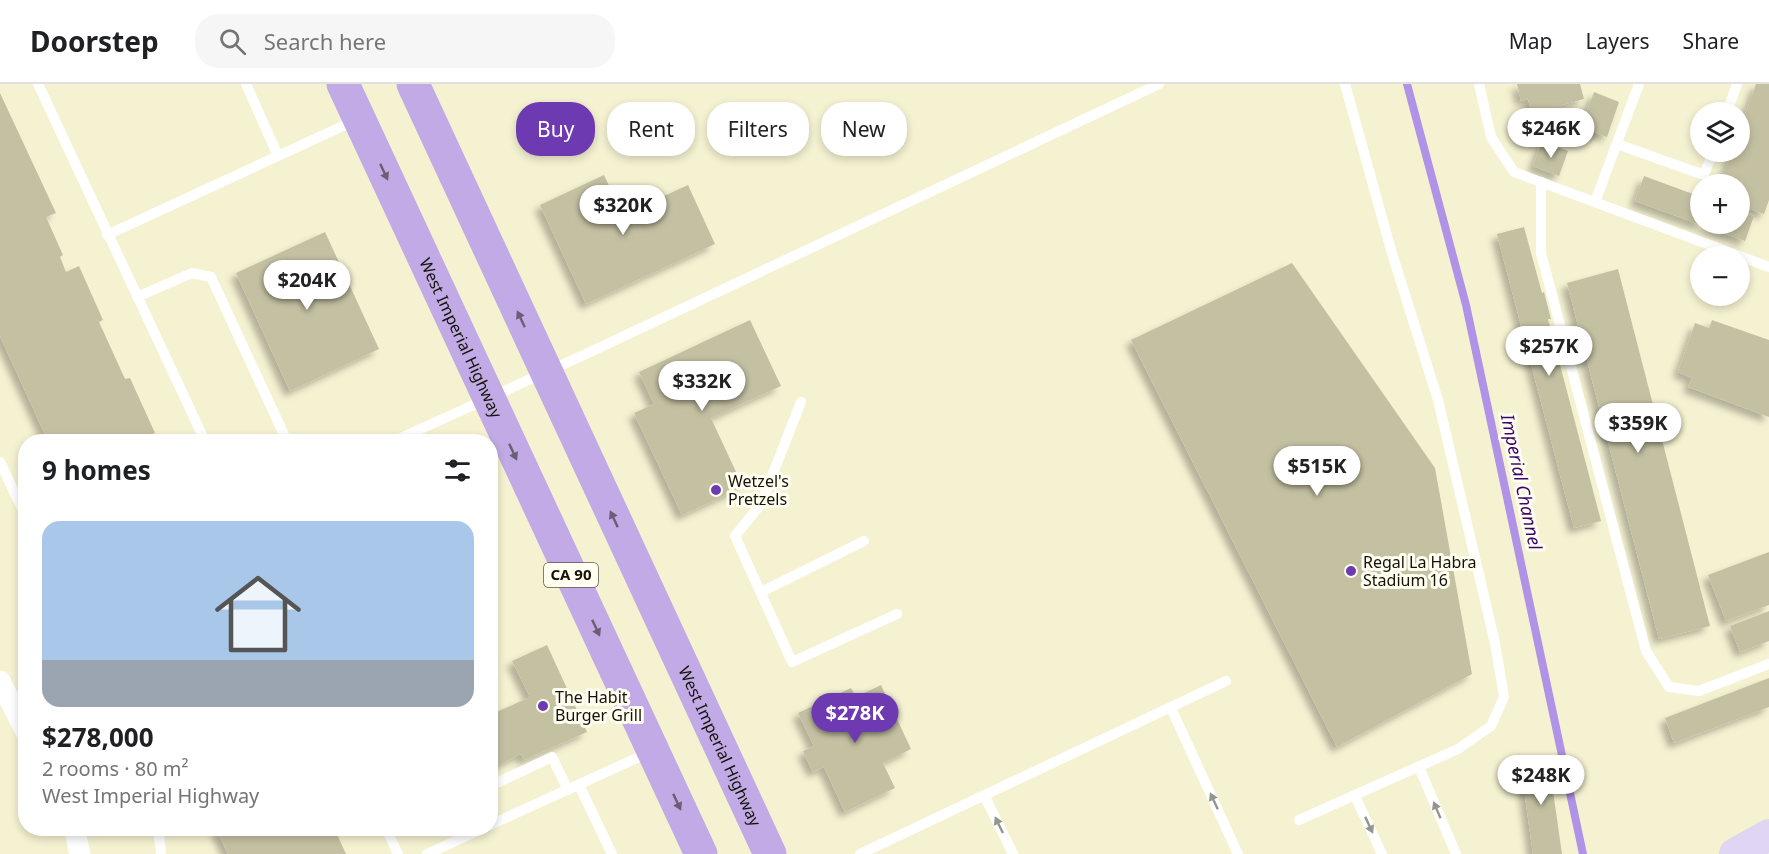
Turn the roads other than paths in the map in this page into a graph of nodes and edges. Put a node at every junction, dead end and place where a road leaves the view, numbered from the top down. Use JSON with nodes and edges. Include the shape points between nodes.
{"nodes":[{"id":1,"x":38,"y":84,"type":"edge"},
{"id":2,"x":246,"y":84,"type":"edge"},
{"id":3,"x":343,"y":84,"type":"edge"},
{"id":4,"x":413,"y":84,"type":"edge"},
{"id":5,"x":1159,"y":84,"type":"edge"},
{"id":6,"x":1345,"y":84,"type":"edge"},
{"id":7,"x":1479,"y":84,"type":"edge"},
{"id":8,"x":1639,"y":84,"type":"edge"},
{"id":9,"x":1737,"y":84,"type":"edge"},
{"id":10,"x":1731,"y":102,"type":"edge"},
{"id":11,"x":359,"y":119,"type":"junction"},
{"id":12,"x":1617,"y":144,"type":"junction"},
{"id":13,"x":278,"y":156,"type":"junction"},
{"id":14,"x":1709,"y":162,"type":"edge"},
{"id":15,"x":1541,"y":182,"type":"junction"},
{"id":16,"x":1595,"y":202,"type":"junction"},
{"id":17,"x":107,"y":235,"type":"junction"},
{"id":18,"x":1769,"y":267,"type":"edge"},
{"id":19,"x":137,"y":297,"type":"junction"},
{"id":20,"x":545,"y":373,"type":"junction"},
{"id":21,"x":489,"y":399,"type":"junction"},
{"id":22,"x":801,"y":402,"type":"dead end"},
{"id":23,"x":202,"y":434,"type":"edge"},
{"id":24,"x":284,"y":434,"type":"edge"},
{"id":25,"x":410,"y":434,"type":"edge"},
{"id":26,"x":0,"y":462,"type":"edge"},
{"id":27,"x":18,"y":499,"type":"edge"},
{"id":28,"x":864,"y":541,"type":"dead end"},
{"id":29,"x":761,"y":592,"type":"junction"},
{"id":30,"x":897,"y":614,"type":"dead end"},
{"id":31,"x":1769,"y":664,"type":"edge"},
{"id":32,"x":0,"y":681,"type":"edge"},
{"id":33,"x":1226,"y":681,"type":"dead end"},
{"id":34,"x":1171,"y":708,"type":"junction"},
{"id":35,"x":18,"y":716,"type":"edge"},
{"id":36,"x":653,"y":751,"type":"junction"},
{"id":37,"x":1419,"y":767,"type":"junction"},
{"id":38,"x":498,"y":782,"type":"edge"},
{"id":39,"x":579,"y":784,"type":"junction"},
{"id":40,"x":568,"y":790,"type":"junction"},
{"id":41,"x":1355,"y":796,"type":"junction"},
{"id":42,"x":985,"y":797,"type":"junction"},
{"id":43,"x":1299,"y":820,"type":"dead end"},
{"id":44,"x":498,"y":821,"type":"edge"},
{"id":45,"x":1769,"y":835,"type":"edge"},
{"id":46,"x":76,"y":836,"type":"edge"},
{"id":47,"x":159,"y":836,"type":"edge"},
{"id":48,"x":390,"y":836,"type":"edge"},
{"id":49,"x":461,"y":836,"type":"edge"},
{"id":50,"x":80,"y":854,"type":"edge"},
{"id":51,"x":161,"y":854,"type":"edge"},
{"id":52,"x":398,"y":854,"type":"edge"},
{"id":53,"x":427,"y":854,"type":"edge"},
{"id":54,"x":612,"y":854,"type":"edge"},
{"id":55,"x":701,"y":854,"type":"edge"},
{"id":56,"x":770,"y":854,"type":"edge"},
{"id":57,"x":860,"y":854,"type":"edge"},
{"id":58,"x":1013,"y":854,"type":"edge"},
{"id":59,"x":1238,"y":854,"type":"edge"},
{"id":60,"x":1382,"y":854,"type":"edge"},
{"id":61,"x":1456,"y":854,"type":"edge"},
{"id":62,"x":1735,"y":854,"type":"edge"}],
"edges":[{"from":1,"to":17,"type":"lane"},
{"from":2,"to":13,"type":"lane"},
{"from":3,"to":11,"type":"main road","name":"West Imperial Highway","number":"CA 90"},
{"from":20,"to":4,"type":"main road","name":"West Imperial Highway","one_way":true},
{"from":5,"to":20,"type":"lane"},
{"from":6,"to":37,"type":"lane","via":[[1390,250],[1438,400],[1504,697],[1491,726],[1458,749]]},
{"from":7,"to":15,"type":"lane","via":[[1491,137],[1514,172]]},
{"from":8,"to":12,"type":"lane"},
{"from":9,"to":10,"type":"lane"},
{"from":11,"to":13,"type":"lane"},
{"from":11,"to":21,"type":"main road","name":"West Imperial Highway","number":"CA 90","one_way":true},
{"from":12,"to":14,"type":"lane","via":[[1704,175]]},
{"from":12,"to":16,"type":"lane"},
{"from":13,"to":17,"type":"lane"},
{"from":15,"to":16,"type":"lane"},
{"from":15,"to":31,"type":"lane","via":[[1541,253],[1646,651],[1669,687],[1699,691]]},
{"from":16,"to":18,"type":"lane"},
{"from":17,"to":19,"type":"lane"},
{"from":19,"to":23,"type":"lane"},
{"from":19,"to":24,"type":"lane","via":[[192,273],[211,277]]},
{"from":20,"to":21,"type":"lane"},
{"from":56,"to":20,"type":"main road","name":"West Imperial Highway","one_way":true},
{"from":21,"to":25,"type":"lane"},
{"from":21,"to":36,"type":"main road","name":"West Imperial Highway","number":"CA 90","one_way":true},
{"from":22,"to":29,"type":"lane","via":[[761,504],[735,536]]},
{"from":26,"to":27,"type":"lane"},
{"from":28,"to":29,"type":"lane"},
{"from":29,"to":30,"type":"lane","via":[[792,662]]},
{"from":32,"to":35,"type":"street"},
{"from":33,"to":34,"type":"lane"},
{"from":34,"to":42,"type":"lane"},
{"from":59,"to":34,"type":"lane","one_way":true},
{"from":36,"to":39,"type":"lane"},
{"from":36,"to":55,"type":"main road","name":"West Imperial Highway","number":"CA 90","one_way":true},
{"from":37,"to":41,"type":"lane"},
{"from":61,"to":37,"type":"lane","one_way":true},
{"from":38,"to":40,"type":"lane","via":[[552,757]]},
{"from":39,"to":40,"type":"lane"},
{"from":39,"to":54,"type":"lane"},
{"from":40,"to":44,"type":"lane"},
{"from":41,"to":43,"type":"lane"},
{"from":41,"to":60,"type":"lane","one_way":true},
{"from":42,"to":57,"type":"lane"},
{"from":58,"to":42,"type":"lane","one_way":true},
{"from":45,"to":62,"type":"street"},
{"from":46,"to":50,"type":"street"},
{"from":47,"to":51,"type":"lane"},
{"from":48,"to":52,"type":"lane"},
{"from":49,"to":53,"type":"lane"}]}
